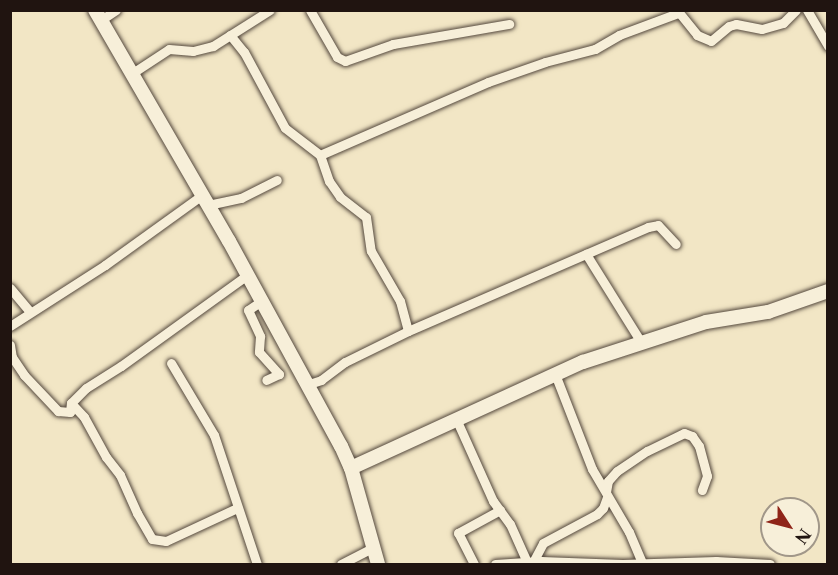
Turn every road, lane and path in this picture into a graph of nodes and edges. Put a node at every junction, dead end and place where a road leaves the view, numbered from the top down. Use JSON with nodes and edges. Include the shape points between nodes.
{"nodes":[{"id":1,"x":116,"y":10,"type":"edge"},
{"id":2,"x":270,"y":10,"type":"edge"},
{"id":3,"x":310,"y":10,"type":"edge"},
{"id":4,"x":796,"y":10,"type":"edge"},
{"id":5,"x":807,"y":10,"type":"edge"},
{"id":6,"x":678,"y":12,"type":"edge"},
{"id":7,"x":98,"y":15,"type":"edge"},
{"id":8,"x":509,"y":24,"type":"dead end"},
{"id":9,"x":230,"y":35,"type":"junction"},
{"id":10,"x":828,"y":46,"type":"edge"},
{"id":11,"x":131,"y":74,"type":"junction"},
{"id":12,"x":320,"y":155,"type":"junction"},
{"id":13,"x":277,"y":180,"type":"dead end"},
{"id":14,"x":205,"y":200,"type":"junction"},
{"id":15,"x":676,"y":244,"type":"dead end"},
{"id":16,"x":586,"y":254,"type":"junction"},
{"id":17,"x":247,"y":275,"type":"junction"},
{"id":18,"x":10,"y":288,"type":"edge"},
{"id":19,"x":828,"y":291,"type":"edge"},
{"id":20,"x":263,"y":300,"type":"junction"},
{"id":21,"x":30,"y":312,"type":"junction"},
{"id":22,"x":10,"y":326,"type":"edge"},
{"id":23,"x":408,"y":331,"type":"junction"},
{"id":24,"x":641,"y":342,"type":"junction"},
{"id":25,"x":10,"y":345,"type":"edge"},
{"id":26,"x":171,"y":363,"type":"dead end"},
{"id":27,"x":555,"y":374,"type":"junction"},
{"id":28,"x":266,"y":380,"type":"dead end"},
{"id":29,"x":309,"y":384,"type":"junction"},
{"id":30,"x":71,"y":402,"type":"junction"},
{"id":31,"x":457,"y":422,"type":"junction"},
{"id":32,"x":351,"y":468,"type":"junction"},
{"id":33,"x":612,"y":475,"type":"junction"},
{"id":34,"x":596,"y":476,"type":"junction"},
{"id":35,"x":702,"y":490,"type":"dead end"},
{"id":36,"x":607,"y":495,"type":"junction"},
{"id":37,"x":237,"y":508,"type":"junction"},
{"id":38,"x":500,"y":510,"type":"junction"},
{"id":39,"x":372,"y":548,"type":"junction"},
{"id":40,"x":530,"y":562,"type":"junction"},
{"id":41,"x":642,"y":562,"type":"junction"},
{"id":42,"x":257,"y":564,"type":"edge"},
{"id":43,"x":341,"y":564,"type":"edge"},
{"id":44,"x":378,"y":564,"type":"edge"},
{"id":45,"x":474,"y":564,"type":"edge"},
{"id":46,"x":495,"y":564,"type":"edge"},
{"id":47,"x":622,"y":564,"type":"edge"},
{"id":48,"x":770,"y":564,"type":"edge"}],
"edges":[{"from":1,"to":7,"type":"street"},
{"from":2,"to":9,"type":"street"},
{"from":3,"to":8,"type":"street","via":[[337,57],[345,61],[393,44]]},
{"from":4,"to":6,"type":"street","via":[[783,23],[762,29],[729,26],[711,41],[701,39]]},
{"from":5,"to":10,"type":"street"},
{"from":6,"to":12,"type":"street","via":[[619,35],[595,49],[488,82]]},
{"from":7,"to":11,"type":"main road"},
{"from":9,"to":11,"type":"street","via":[[206,48],[169,49]]},
{"from":9,"to":12,"type":"street","via":[[244,52],[281,123]]},
{"from":11,"to":14,"type":"main road"},
{"from":12,"to":23,"type":"street","via":[[329,181],[340,197],[366,217],[371,251],[400,301]]},
{"from":13,"to":14,"type":"street","via":[[241,198]]},
{"from":14,"to":17,"type":"main road"},
{"from":14,"to":21,"type":"street"},
{"from":15,"to":16,"type":"street","via":[[662,227],[655,225]]},
{"from":16,"to":23,"type":"street"},
{"from":16,"to":24,"type":"street"},
{"from":17,"to":20,"type":"main road"},
{"from":17,"to":30,"type":"street"},
{"from":18,"to":21,"type":"street"},
{"from":19,"to":24,"type":"main road","via":[[768,312],[706,322]]},
{"from":20,"to":28,"type":"street","via":[[248,310],[260,336],[259,352],[279,374]]},
{"from":20,"to":29,"type":"main road"},
{"from":21,"to":22,"type":"street"},
{"from":23,"to":29,"type":"street"},
{"from":24,"to":27,"type":"main road"},
{"from":25,"to":30,"type":"street","via":[[12,357],[24,375],[53,407],[67,412]]},
{"from":26,"to":37,"type":"street","via":[[214,435]]},
{"from":27,"to":31,"type":"main road"},
{"from":27,"to":34,"type":"street"},
{"from":29,"to":32,"type":"main road"},
{"from":30,"to":37,"type":"street","via":[[120,475],[152,539],[166,541]]},
{"from":31,"to":32,"type":"main road"},
{"from":31,"to":38,"type":"street"},
{"from":32,"to":39,"type":"main road"},
{"from":33,"to":34,"type":"street"},
{"from":33,"to":35,"type":"street","via":[[647,451],[688,433],[699,446],[707,476]]},
{"from":33,"to":36,"type":"street"},
{"from":34,"to":36,"type":"street"},
{"from":36,"to":40,"type":"street","via":[[597,514],[543,543]]},
{"from":36,"to":41,"type":"street"},
{"from":37,"to":42,"type":"street"},
{"from":38,"to":40,"type":"street"},
{"from":38,"to":45,"type":"street","via":[[458,533]]},
{"from":39,"to":43,"type":"street"},
{"from":39,"to":44,"type":"main road"},
{"from":40,"to":46,"type":"street"},
{"from":40,"to":47,"type":"street"},
{"from":41,"to":47,"type":"street"},
{"from":41,"to":48,"type":"street"}]}
